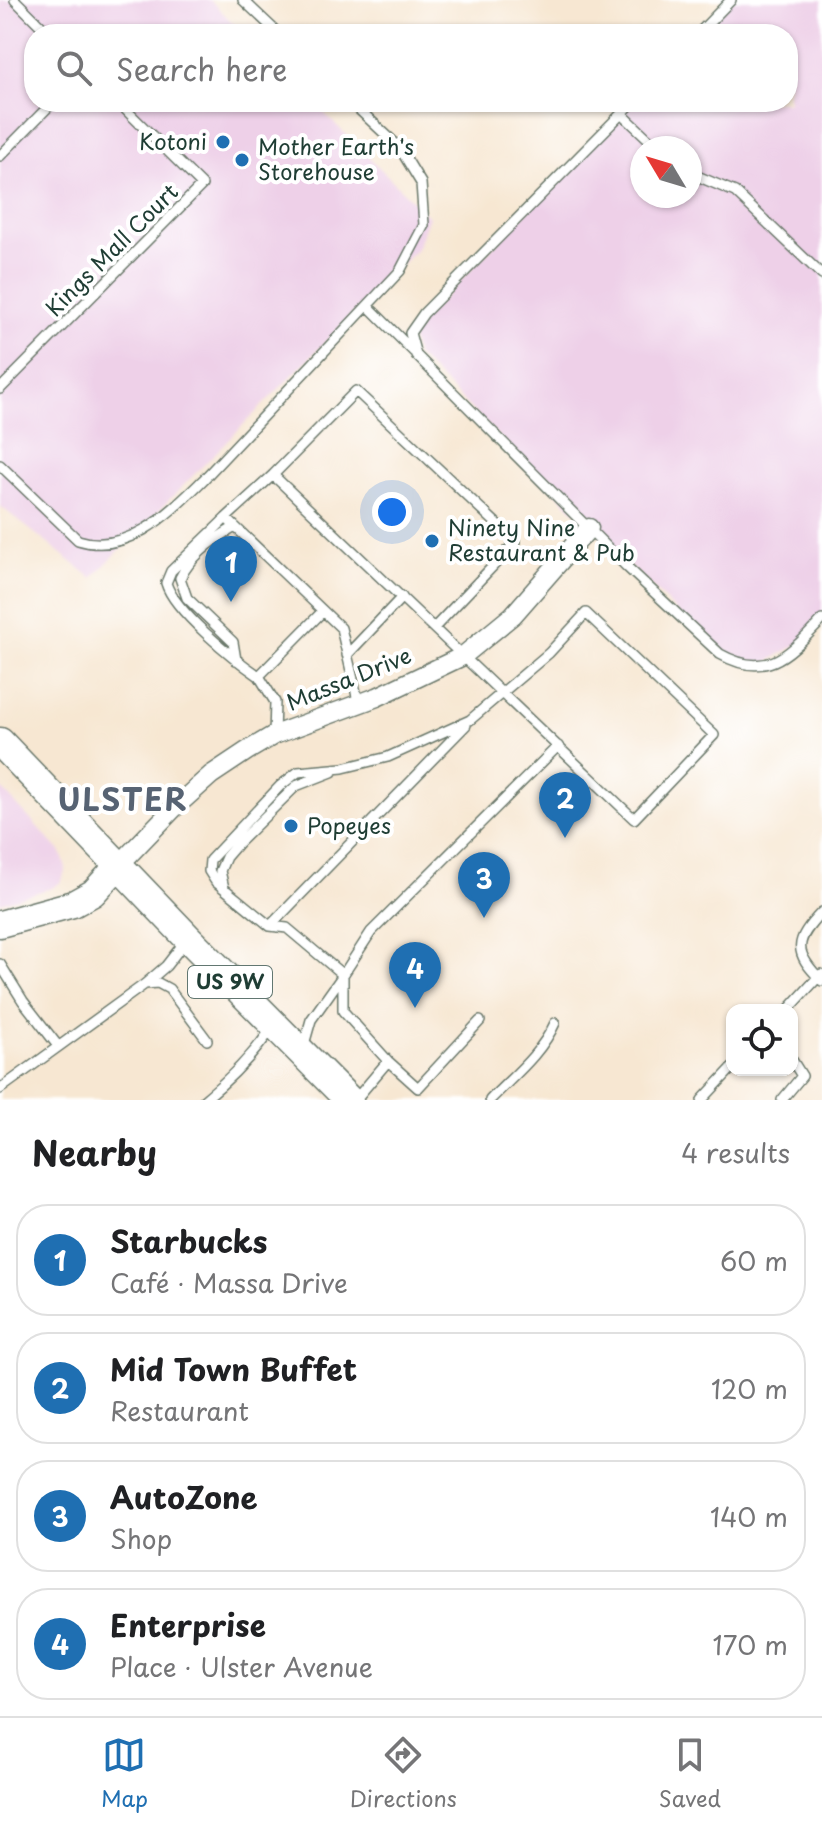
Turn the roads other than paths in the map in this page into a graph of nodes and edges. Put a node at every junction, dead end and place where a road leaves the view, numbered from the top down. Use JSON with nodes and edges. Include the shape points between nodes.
{"nodes":[{"id":1,"x":15,"y":0,"type":"edge"},
{"id":2,"x":243,"y":0,"type":"edge"},
{"id":3,"x":731,"y":0,"type":"edge"},
{"id":4,"x":39,"y":24,"type":"edge"},
{"id":5,"x":268,"y":24,"type":"edge"},
{"id":6,"x":708,"y":24,"type":"edge"},
{"id":7,"x":43,"y":112,"type":"edge"},
{"id":8,"x":128,"y":112,"type":"edge"},
{"id":9,"x":362,"y":112,"type":"edge"},
{"id":10,"x":622,"y":114,"type":"joint"},
{"id":11,"x":645,"y":136,"type":"edge"},
{"id":12,"x":0,"y":156,"type":"edge"},
{"id":13,"x":702,"y":178,"type":"edge"},
{"id":14,"x":822,"y":275,"type":"edge"},
{"id":15,"x":368,"y":306,"type":"junction"},
{"id":16,"x":416,"y":355,"type":"junction"},
{"id":17,"x":0,"y":389,"type":"edge"},
{"id":18,"x":0,"y":465,"type":"edge"},
{"id":19,"x":273,"y":475,"type":"junction"},
{"id":20,"x":226,"y":518,"type":"junction"},
{"id":21,"x":235,"y":527,"type":"junction"},
{"id":22,"x":589,"y":528,"type":"junction"},
{"id":23,"x":402,"y":597,"type":"junction"},
{"id":24,"x":323,"y":611,"type":"junction"},
{"id":25,"x":822,"y":620,"type":"edge"},
{"id":26,"x":434,"y":628,"type":"junction"},
{"id":27,"x":347,"y":655,"type":"junction"},
{"id":28,"x":463,"y":656,"type":"junction"},
{"id":29,"x":236,"y":660,"type":"junction"},
{"id":30,"x":259,"y":676,"type":"junction"},
{"id":31,"x":499,"y":692,"type":"junction"},
{"id":32,"x":359,"y":705,"type":"junction"},
{"id":33,"x":470,"y":720,"type":"junction"},
{"id":34,"x":274,"y":735,"type":"junction"},
{"id":35,"x":0,"y":742,"type":"edge"},
{"id":36,"x":558,"y":746,"type":"junction"},
{"id":37,"x":119,"y":865,"type":"junction"},
{"id":38,"x":822,"y":912,"type":"edge"},
{"id":39,"x":0,"y":924,"type":"edge"},
{"id":40,"x":270,"y":926,"type":"junction"},
{"id":41,"x":188,"y":938,"type":"junction"},
{"id":42,"x":0,"y":964,"type":"edge"},
{"id":43,"x":343,"y":975,"type":"junction"},
{"id":44,"x":821,"y":977,"type":"edge"},
{"id":45,"x":145,"y":984,"type":"junction"},
{"id":46,"x":794,"y":1004,"type":"edge"},
{"id":47,"x":480,"y":1021,"type":"dead end"},
{"id":48,"x":555,"y":1023,"type":"dead end"},
{"id":49,"x":273,"y":1025,"type":"junction"},
{"id":50,"x":207,"y":1040,"type":"dead end"},
{"id":51,"x":58,"y":1046,"type":"junction"},
{"id":52,"x":302,"y":1054,"type":"junction"},
{"id":53,"x":388,"y":1061,"type":"junction"},
{"id":54,"x":798,"y":1070,"type":"edge"},
{"id":55,"x":726,"y":1074,"type":"edge"},
{"id":56,"x":0,"y":1089,"type":"edge"},
{"id":57,"x":204,"y":1100,"type":"edge"},
{"id":58,"x":349,"y":1100,"type":"edge"},
{"id":59,"x":355,"y":1100,"type":"edge"},
{"id":60,"x":490,"y":1100,"type":"edge"},
{"id":61,"x":702,"y":1100,"type":"edge"},
{"id":62,"x":782,"y":1100,"type":"edge"}],
"edges":[{"from":1,"to":4,"type":"lane"},
{"from":2,"to":5,"type":"lane"},
{"from":3,"to":6,"type":"lane"},
{"from":7,"to":12,"type":"lane"},
{"from":8,"to":17,"type":"lane","name":"Kings Mall Court","via":[[202,185]]},
{"from":9,"to":15,"type":"lane","via":[[399,147],[421,183],[424,225],[400,271]]},
{"from":10,"to":11,"type":"lane"},
{"from":10,"to":16,"type":"lane","via":[[424,313],[410,333]]},
{"from":13,"to":14,"type":"lane","via":[[735,192]]},
{"from":15,"to":16,"type":"lane"},
{"from":15,"to":18,"type":"lane","via":[[203,480],[136,535],[94,545],[78,540]]},
{"from":16,"to":22,"type":"lane"},
{"from":19,"to":20,"type":"lane"},
{"from":19,"to":23,"type":"lane"},
{"from":19,"to":26,"type":"lane","via":[[356,391],[516,542]]},
{"from":20,"to":21,"type":"lane"},
{"from":20,"to":29,"type":"lane","via":[[171,571],[166,583],[173,599]]},
{"from":21,"to":24,"type":"lane"},
{"from":21,"to":29,"type":"lane","via":[[210,543],[180,578],[187,598],[233,642]]},
{"from":22,"to":25,"type":"lane","via":[[703,639],[738,664],[759,667],[777,660]]},
{"from":22,"to":28,"type":"street","name":"Massa Drive","via":[[513,615]]},
{"from":23,"to":26,"type":"lane"},
{"from":23,"to":27,"type":"lane"},
{"from":24,"to":27,"type":"lane","via":[[341,628]]},
{"from":24,"to":30,"type":"lane"},
{"from":26,"to":28,"type":"lane"},
{"from":27,"to":32,"type":"lane"},
{"from":28,"to":31,"type":"lane"},
{"from":28,"to":32,"type":"street","name":"Massa Drive"},
{"from":29,"to":30,"type":"lane"},
{"from":30,"to":34,"type":"lane","via":[[275,702]]},
{"from":31,"to":33,"type":"lane"},
{"from":31,"to":36,"type":"lane"},
{"from":31,"to":36,"type":"lane","via":[[549,653],[586,613],[714,735],[634,819]]},
{"from":32,"to":34,"type":"street","name":"Massa Drive"},
{"from":33,"to":40,"type":"lane"},
{"from":33,"to":40,"type":"lane","via":[[388,757],[298,772],[280,786],[210,860],[209,871]]},
{"from":34,"to":37,"type":"street","name":"Massa Drive","via":[[211,775]]},
{"from":35,"to":37,"type":"main road","number":"US 9W"},
{"from":36,"to":43,"type":"lane","via":[[371,932]]},
{"from":37,"to":39,"type":"street","via":[[93,893],[73,904]]},
{"from":37,"to":41,"type":"main road","number":"US 9W"},
{"from":38,"to":44,"type":"lane","via":[[801,938],[804,963]]},
{"from":40,"to":43,"type":"lane","via":[[287,928]]},
{"from":41,"to":45,"type":"lane"},
{"from":41,"to":49,"type":"main road","number":"US 9W"},
{"from":42,"to":51,"type":"lane"},
{"from":43,"to":52,"type":"lane","via":[[311,1020]]},
{"from":43,"to":53,"type":"lane","via":[[343,1011]]},
{"from":44,"to":46,"type":"lane"},
{"from":45,"to":50,"type":"lane","via":[[169,989]]},
{"from":45,"to":51,"type":"lane"},
{"from":47,"to":53,"type":"lane","via":[[418,1088]]},
{"from":48,"to":60,"type":"lane","via":[[541,1048]]},
{"from":49,"to":52,"type":"main road","number":"US 9W"},
{"from":49,"to":57,"type":"lane","via":[[238,1073]]},
{"from":51,"to":56,"type":"lane"},
{"from":52,"to":58,"type":"main road","number":"US 9W"},
{"from":53,"to":59,"type":"lane"},
{"from":54,"to":62,"type":"lane","via":[[802,1076]]},
{"from":55,"to":61,"type":"lane"}]}
